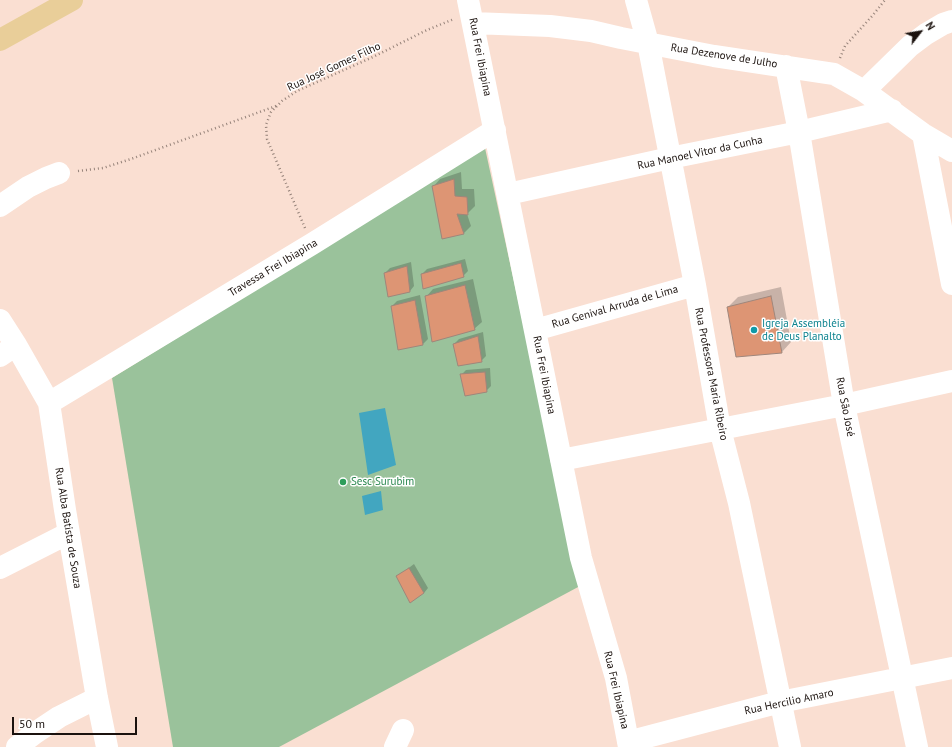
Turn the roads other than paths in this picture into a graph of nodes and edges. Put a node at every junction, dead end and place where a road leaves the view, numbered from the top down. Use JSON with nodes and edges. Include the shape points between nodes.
{"nodes":[{"id":1,"x":72,"y":0,"type":"edge"},
{"id":2,"x":636,"y":0,"type":"edge"},
{"id":3,"x":471,"y":12,"type":"edge"},
{"id":4,"x":952,"y":21,"type":"edge"},
{"id":5,"x":0,"y":40,"type":"edge"},
{"id":6,"x":648,"y":43,"type":"junction"},
{"id":7,"x":786,"y":66,"type":"junction"},
{"id":8,"x":864,"y":91,"type":"junction"},
{"id":9,"x":892,"y":110,"type":"junction"},
{"id":10,"x":495,"y":130,"type":"junction"},
{"id":11,"x":799,"y":132,"type":"junction"},
{"id":12,"x":923,"y":134,"type":"junction"},
{"id":13,"x":952,"y":151,"type":"edge"},
{"id":14,"x":670,"y":158,"type":"junction"},
{"id":15,"x":59,"y":173,"type":"road end"},
{"id":16,"x":508,"y":194,"type":"junction"},
{"id":17,"x":0,"y":206,"type":"edge"},
{"id":18,"x":952,"y":284,"type":"edge"},
{"id":19,"x":695,"y":285,"type":"junction"},
{"id":20,"x":0,"y":320,"type":"edge"},
{"id":21,"x":535,"y":330,"type":"junction"},
{"id":22,"x":8,"y":350,"type":"edge"},
{"id":23,"x":952,"y":381,"type":"edge"},
{"id":24,"x":49,"y":403,"type":"junction"},
{"id":25,"x":844,"y":405,"type":"junction"},
{"id":26,"x":720,"y":429,"type":"junction"},
{"id":27,"x":561,"y":460,"type":"junction"},
{"id":28,"x":68,"y":533,"type":"junction"},
{"id":29,"x":0,"y":568,"type":"edge"},
{"id":30,"x":952,"y":668,"type":"edge"},
{"id":31,"x":903,"y":679,"type":"junction"},
{"id":32,"x":97,"y":698,"type":"junction"},
{"id":33,"x":780,"y":702,"type":"junction"},
{"id":34,"x":628,"y":744,"type":"edge"},
{"id":35,"x":16,"y":747,"type":"edge"},
{"id":36,"x":107,"y":747,"type":"edge"},
{"id":37,"x":790,"y":747,"type":"edge"},
{"id":38,"x":917,"y":747,"type":"edge"}],
"edges":[{"from":1,"to":5,"type":"main road"},
{"from":2,"to":6,"type":"street","name":"Rua Professora Maria Ribeiro"},
{"from":3,"to":6,"type":"street","name":"Rua Dezenove de Julho"},
{"from":3,"to":10,"type":"street","name":"Rua Frei Ibiapina"},
{"from":4,"to":8,"type":"street","via":[[926,34],[910,46]]},
{"from":6,"to":7,"type":"street","name":"Rua Dezenove de Julho"},
{"from":6,"to":14,"type":"street","name":"Rua Professora Maria Ribeiro"},
{"from":7,"to":8,"type":"street","name":"Rua Dezenove de Julho","via":[[834,74]]},
{"from":7,"to":11,"type":"street","name":"Rua São José"},
{"from":8,"to":9,"type":"street","name":"Rua Dezenove de Julho"},
{"from":9,"to":11,"type":"street","name":"Rua Manoel Vitor da Cunha"},
{"from":9,"to":12,"type":"street","name":"Rua Dezenove de Julho"},
{"from":10,"to":16,"type":"street","name":"Rua Frei Ibiapina"},
{"from":10,"to":24,"type":"street","name":"Travessa Frei Ibiapina"},
{"from":11,"to":14,"type":"street","name":"Rua Manoel Vitor da Cunha"},
{"from":11,"to":25,"type":"street","name":"Rua São José"},
{"from":12,"to":13,"type":"street","name":"Rua Dezenove de Julho"},
{"from":12,"to":18,"type":"street"},
{"from":14,"to":16,"type":"street","name":"Rua Manoel Vitor da Cunha"},
{"from":14,"to":19,"type":"street","name":"Rua Professora Maria Ribeiro"},
{"from":15,"to":17,"type":"street","via":[[28,187]]},
{"from":16,"to":21,"type":"street","name":"Rua Frei Ibiapina"},
{"from":19,"to":21,"type":"street","name":"Rua Genival Arruda de Lima"},
{"from":19,"to":26,"type":"street","name":"Rua Professora Maria Ribeiro"},
{"from":20,"to":22,"type":"street","name":"Rua Alba Batista de Souza"},
{"from":21,"to":27,"type":"street","name":"Rua Frei Ibiapina"},
{"from":22,"to":24,"type":"street","name":"Rua Alba Batista de Souza"},
{"from":23,"to":25,"type":"street"},
{"from":24,"to":28,"type":"street","name":"Rua Alba Batista de Souza"},
{"from":25,"to":26,"type":"street"},
{"from":25,"to":31,"type":"street","name":"Rua São José"},
{"from":26,"to":27,"type":"street"},
{"from":26,"to":33,"type":"street","name":"Rua Professora Maria Ribeiro","via":[[739,503]]},
{"from":27,"to":34,"type":"street","name":"Rua Frei Ibiapina","via":[[581,558],[616,678]]},
{"from":28,"to":29,"type":"street"},
{"from":28,"to":32,"type":"street","name":"Rua Alba Batista de Souza"},
{"from":30,"to":31,"type":"street","name":"Rua Hercilio Amaro"},
{"from":31,"to":33,"type":"street","name":"Rua Hercilio Amaro"},
{"from":31,"to":38,"type":"street","name":"Rua São José"},
{"from":32,"to":35,"type":"street","via":[[60,717]]},
{"from":32,"to":36,"type":"street","name":"Rua Alba Batista de Souza"},
{"from":33,"to":34,"type":"street","name":"Rua Hercilio Amaro"},
{"from":33,"to":37,"type":"street","name":"Rua Professora Maria Ribeiro"}]}
